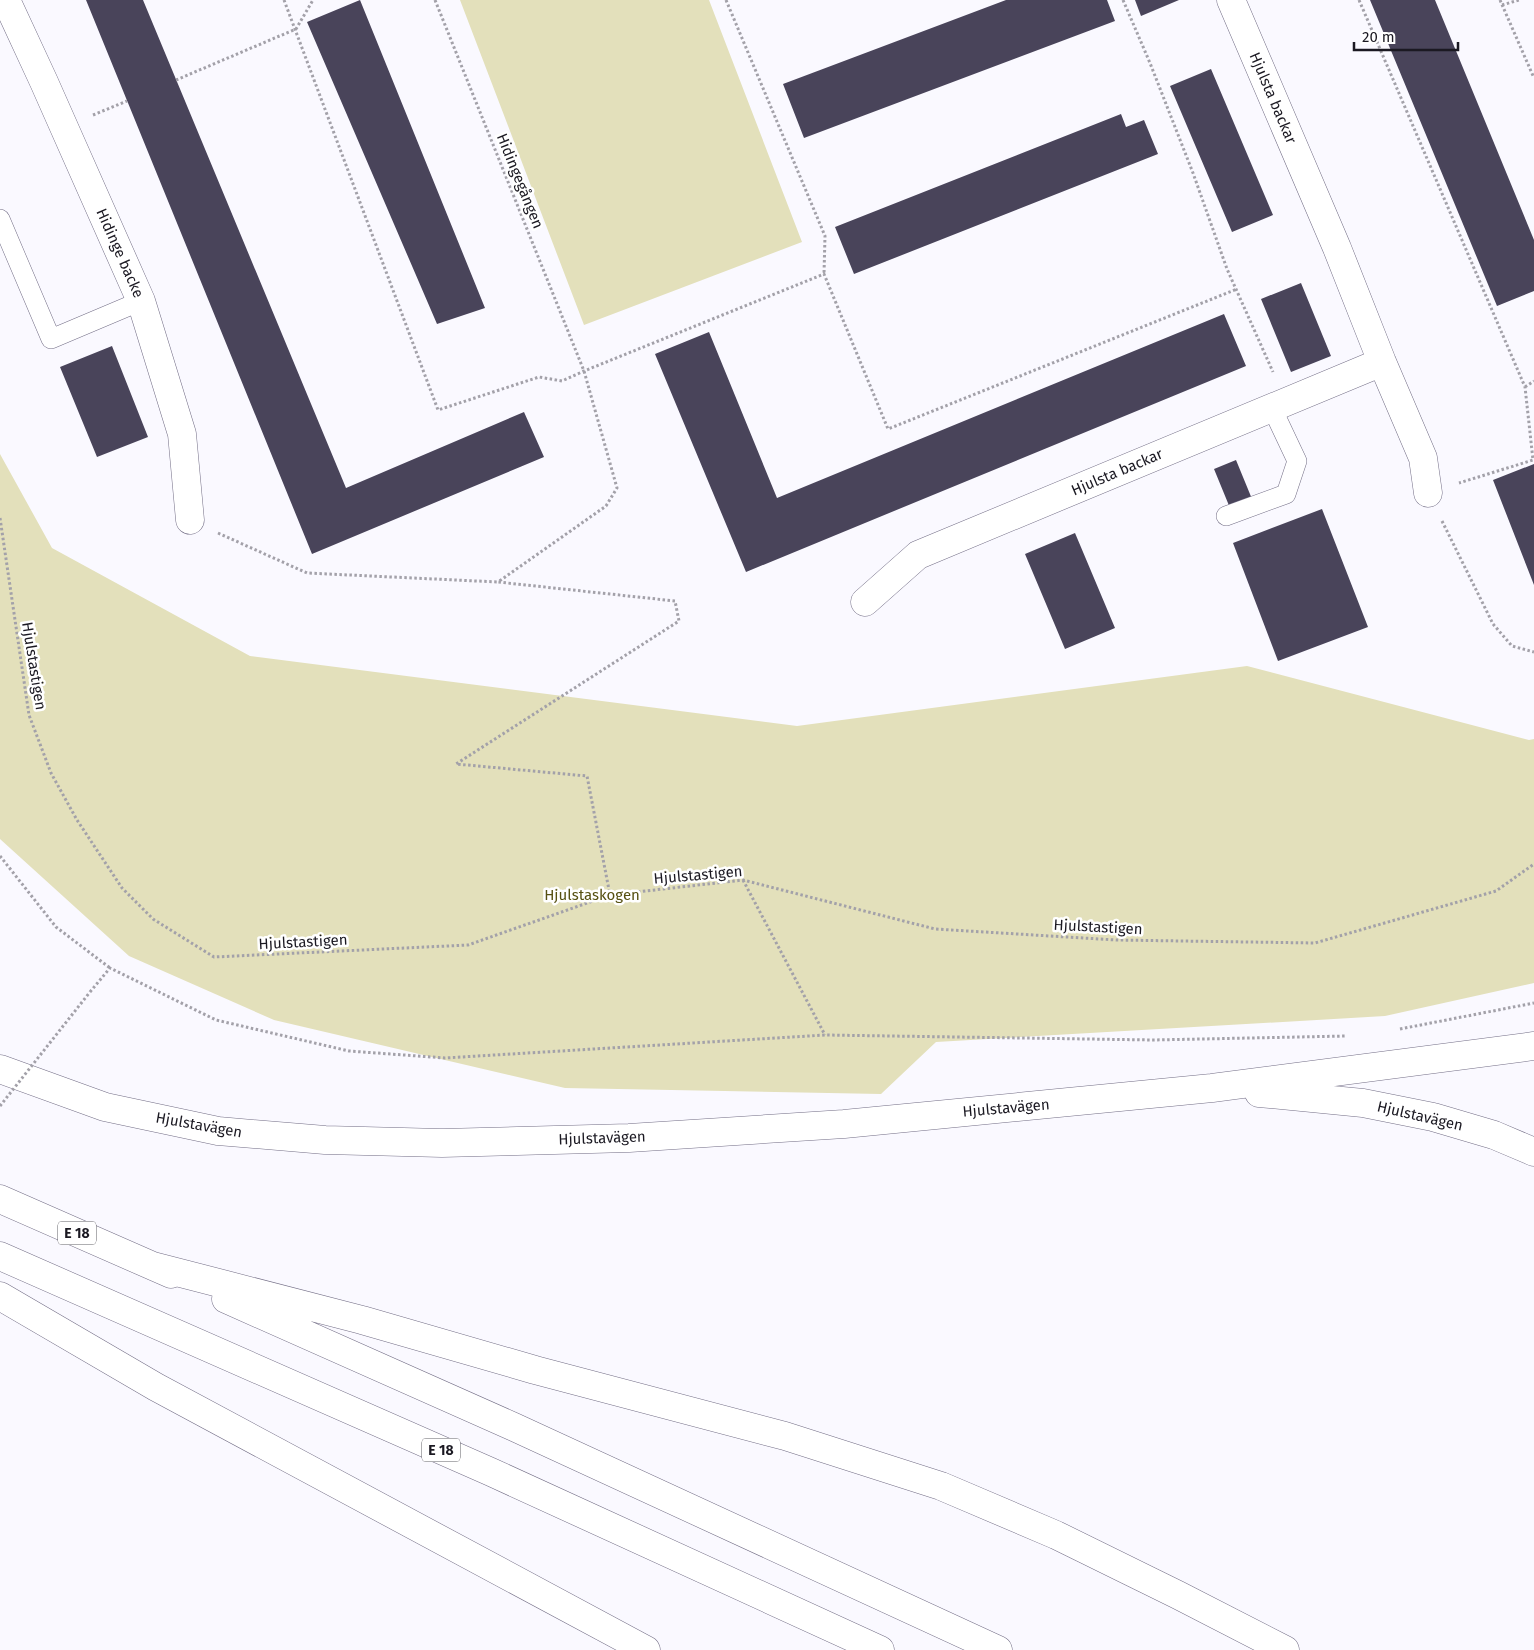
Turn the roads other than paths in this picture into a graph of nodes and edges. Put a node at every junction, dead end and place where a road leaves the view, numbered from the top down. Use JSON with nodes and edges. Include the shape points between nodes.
{"nodes":[{"id":1,"x":6,"y":0,"type":"edge"},
{"id":2,"x":1231,"y":0,"type":"edge"},
{"id":3,"x":0,"y":219,"type":"edge"},
{"id":4,"x":141,"y":301,"type":"junction"},
{"id":5,"x":1382,"y":362,"type":"junction"},
{"id":6,"x":1279,"y":405,"type":"junction"},
{"id":7,"x":1428,"y":494,"type":"road end"},
{"id":8,"x":1226,"y":516,"type":"dead end"},
{"id":9,"x":190,"y":520,"type":"road end"},
{"id":10,"x":865,"y":602,"type":"dead end"},
{"id":11,"x":1534,"y":1046,"type":"edge"},
{"id":12,"x":0,"y":1069,"type":"edge"},
{"id":13,"x":1212,"y":1088,"type":"junction"},
{"id":14,"x":1534,"y":1152,"type":"edge"},
{"id":15,"x":0,"y":1199,"type":"edge"},
{"id":16,"x":0,"y":1256,"type":"edge"},
{"id":17,"x":153,"y":1266,"type":"junction"},
{"id":18,"x":0,"y":1296,"type":"edge"},
{"id":19,"x":646,"y":1650,"type":"edge"},
{"id":20,"x":880,"y":1650,"type":"edge"},
{"id":21,"x":998,"y":1650,"type":"edge"},
{"id":22,"x":1285,"y":1650,"type":"edge"}],
"edges":[{"from":1,"to":4,"type":"main road","name":"Hidinge backe"},
{"from":2,"to":5,"type":"main road","name":"Hjulsta backar"},
{"from":3,"to":4,"type":"lane","via":[[51,339]]},
{"from":4,"to":9,"type":"main road","name":"Hidinge backe","via":[[182,434]]},
{"from":5,"to":6,"type":"main road","name":"Hjulsta backar"},
{"from":5,"to":7,"type":"main road","name":"Hjulsta backar","via":[[1423,458]]},
{"from":6,"to":8,"type":"lane","via":[[1297,461],[1286,494]]},
{"from":6,"to":10,"type":"main road","name":"Hjulsta backar","via":[[918,555]]},
{"from":11,"to":13,"type":"main road","name":"Hjulstavägen"},
{"from":12,"to":13,"type":"main road","name":"Hjulstavägen","via":[[105,1107],[218,1131],[325,1140],[442,1143],[628,1138],[844,1124]]},
{"from":13,"to":14,"type":"main road","name":"Hjulstavägen","via":[[1363,1104],[1433,1117],[1494,1135]]},
{"from":15,"to":17,"type":"main road","number":"E 18"},
{"from":16,"to":20,"type":"main road","number":"E 18","via":[[491,1472]]},
{"from":17,"to":21,"type":"main road","number":"E 18","via":[[514,1427]]},
{"from":17,"to":22,"type":"main road","via":[[785,1436],[941,1486],[1056,1535]]},
{"from":18,"to":19,"type":"main road","via":[[156,1387]]}]}
